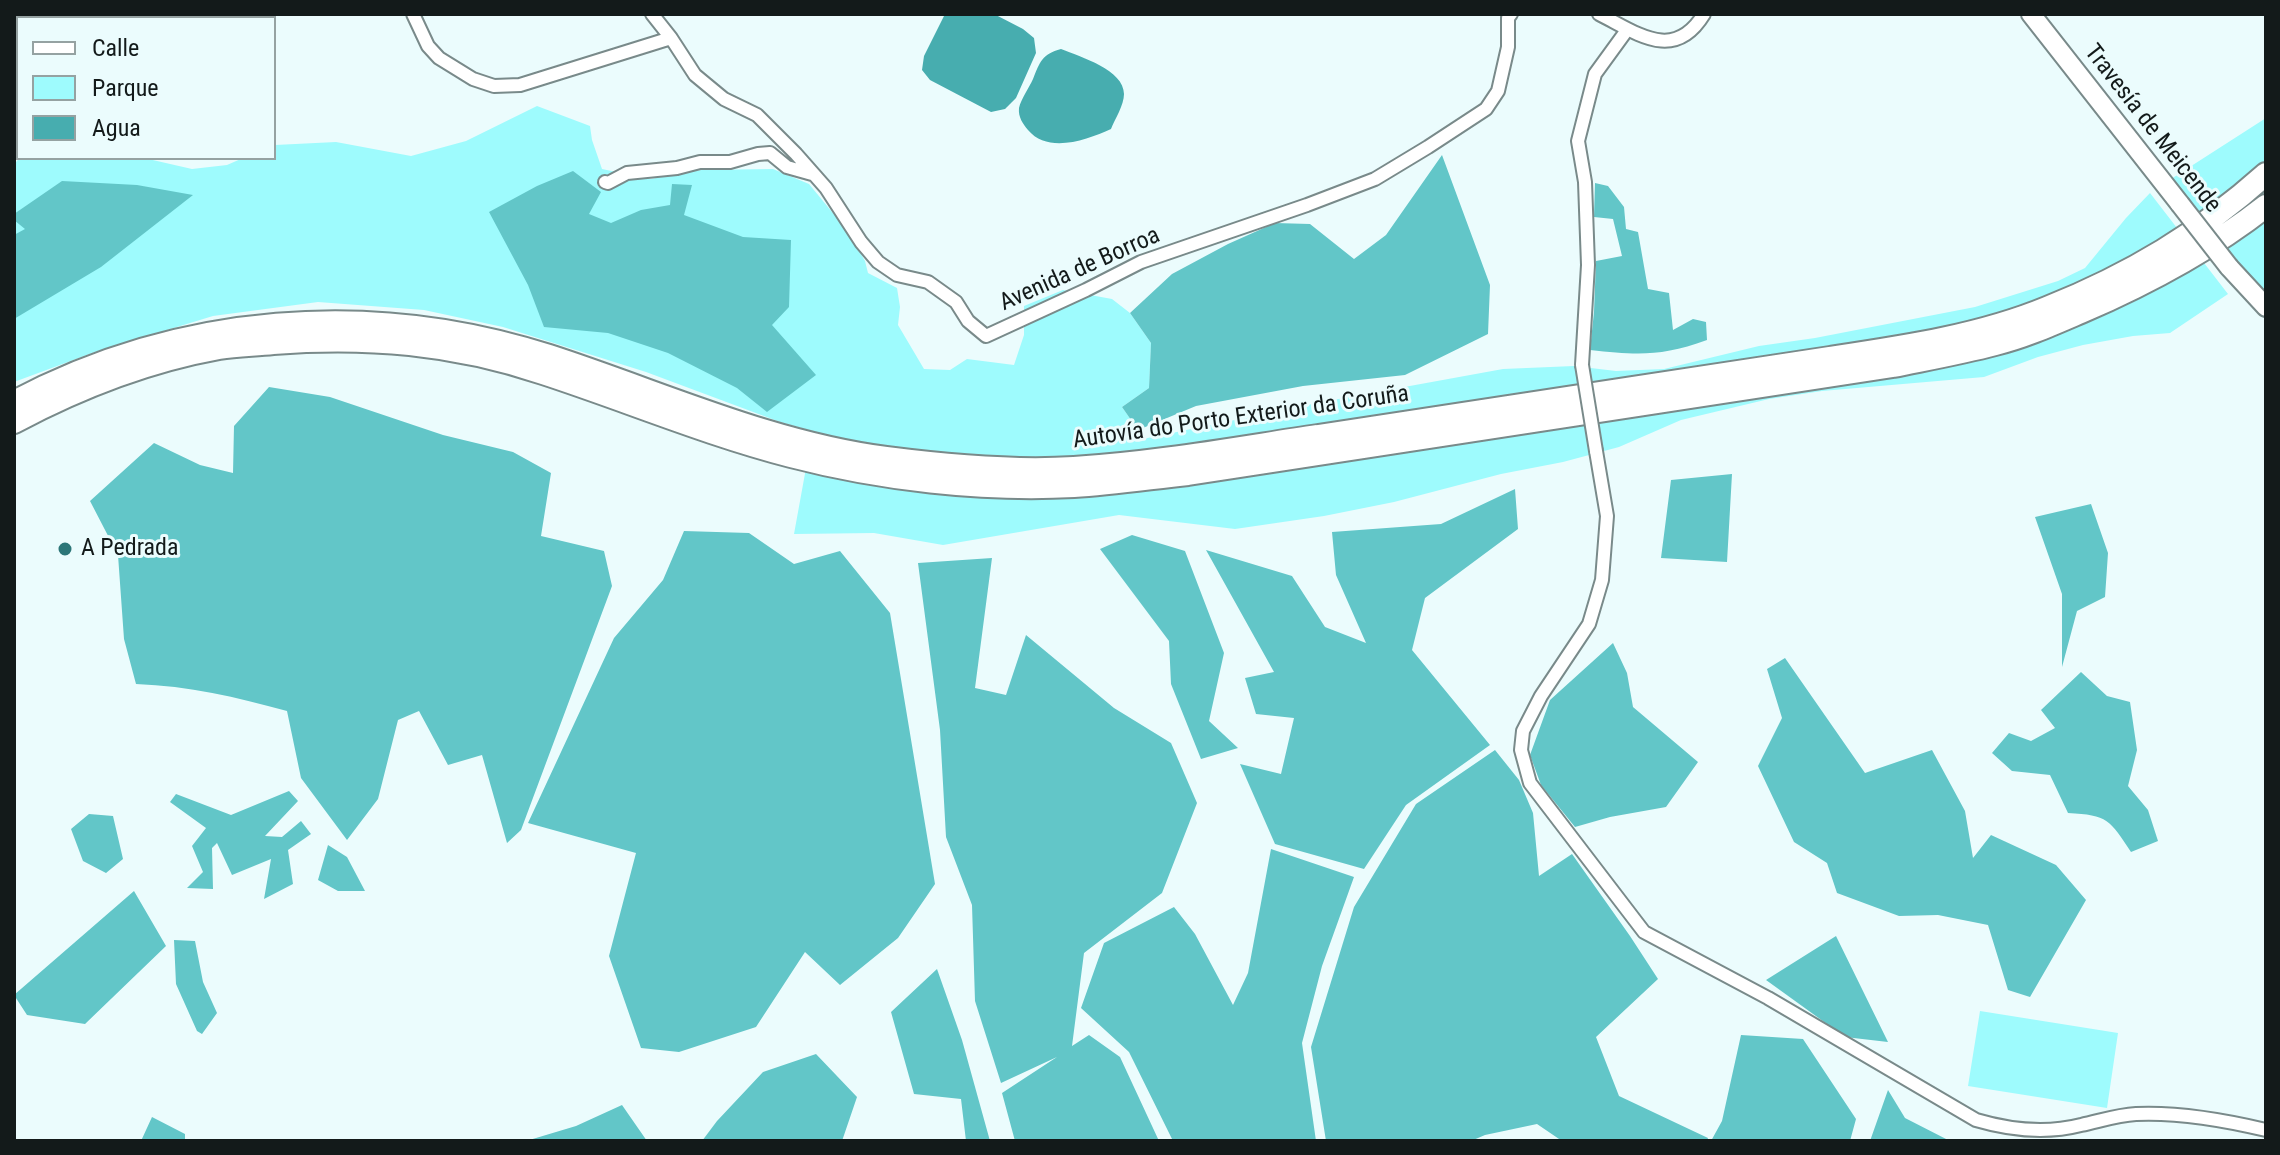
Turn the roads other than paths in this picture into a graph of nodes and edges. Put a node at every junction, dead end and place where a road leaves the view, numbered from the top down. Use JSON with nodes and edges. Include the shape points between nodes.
{"nodes":[{"id":1,"x":413,"y":14,"type":"edge"},
{"id":2,"x":652,"y":14,"type":"edge"},
{"id":3,"x":1511,"y":14,"type":"edge"},
{"id":4,"x":1599,"y":14,"type":"edge"},
{"id":5,"x":1704,"y":14,"type":"edge"},
{"id":6,"x":2031,"y":14,"type":"edge"},
{"id":7,"x":1627,"y":30,"type":"junction"},
{"id":8,"x":671,"y":38,"type":"junction"},
{"id":9,"x":2266,"y":174,"type":"edge"},
{"id":10,"x":814,"y":175,"type":"junction"},
{"id":11,"x":605,"y":182,"type":"dead end"},
{"id":12,"x":2266,"y":206,"type":"edge"},
{"id":13,"x":2266,"y":307,"type":"edge"},
{"id":14,"x":14,"y":402,"type":"edge"},
{"id":15,"x":14,"y":422,"type":"edge"},
{"id":16,"x":2266,"y":1130,"type":"edge"}],
"edges":[{"from":1,"to":8,"type":"street","via":[[439,58],[494,86],[520,85]]},
{"from":2,"to":8,"type":"street","name":"Avenida de Borroa"},
{"from":3,"to":10,"type":"street","name":"Avenida de Borroa","via":[[1498,91],[1486,109],[1428,147],[1375,179],[1141,262],[986,336],[956,302],[928,282],[897,275],[878,262]]},
{"from":4,"to":7,"type":"street"},
{"from":5,"to":7,"type":"street","via":[[1682,38],[1664,41]]},
{"from":6,"to":13,"type":"main road","name":"Travesía de Meicende","bridge":true},
{"from":7,"to":16,"type":"street","bridge":true,"via":[[1595,74],[1578,141],[1588,265],[1582,365],[1607,516],[1602,580],[1589,624],[1523,731],[1521,750],[1530,783],[1644,932],[1976,1120],[2052,1130],[2152,1114]]},
{"from":8,"to":10,"type":"street","name":"Avenida de Borroa","via":[[695,75],[724,99],[757,115]]},
{"from":9,"to":14,"type":"highway","name":"Autovía do Porto Exterior da Coruña","via":[[2159,256],[2045,309],[1991,327],[1845,356],[1087,467],[1002,469],[881,458],[690,408],[547,355],[406,324],[217,330],[133,351]]},
{"from":10,"to":11,"type":"street","via":[[787,167],[770,153],[627,173]]},
{"from":12,"to":15,"type":"highway","name":"Autovía do Porto Exterior da Coruña","via":[[2167,271],[2057,323],[1996,344],[1878,368],[1188,474],[1074,486],[1001,487],[864,472],[685,424],[542,372],[404,342],[315,340],[220,348],[138,368]]}]}
